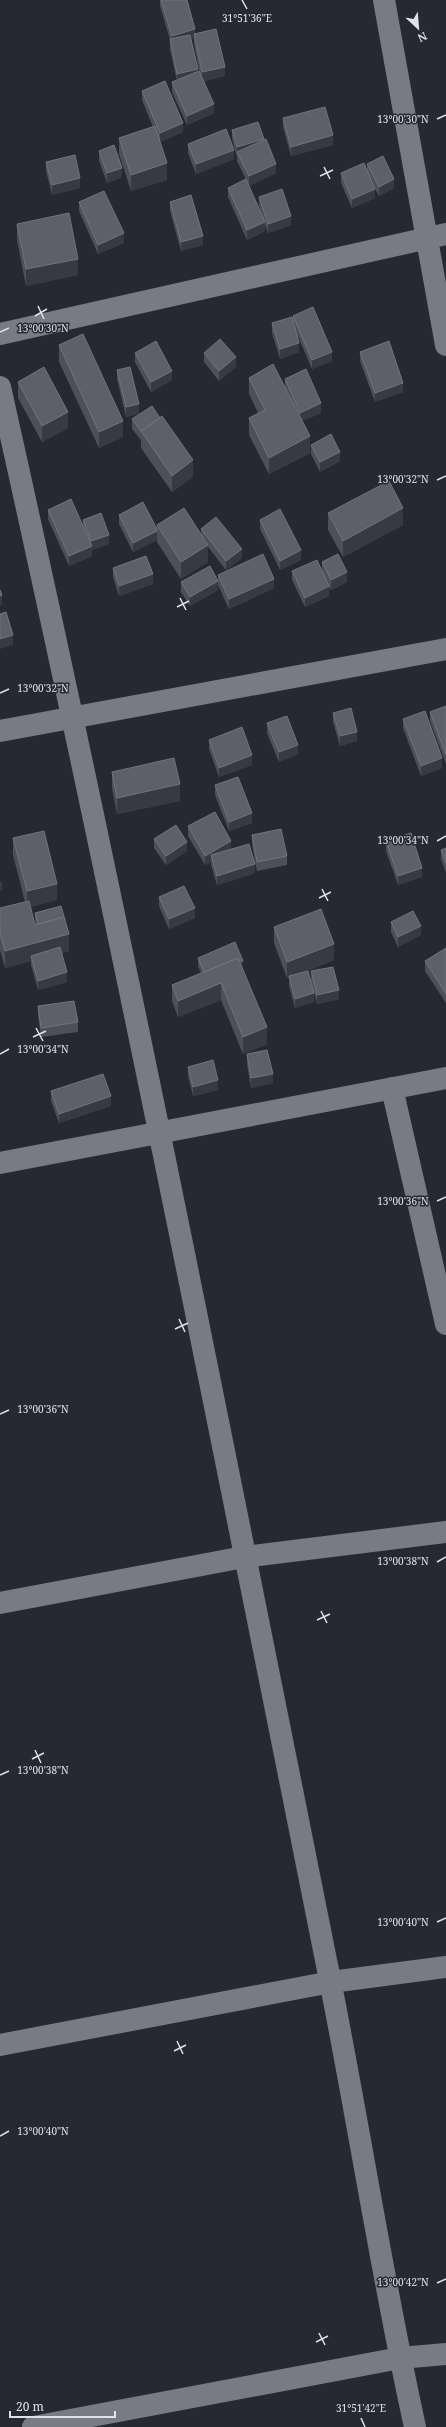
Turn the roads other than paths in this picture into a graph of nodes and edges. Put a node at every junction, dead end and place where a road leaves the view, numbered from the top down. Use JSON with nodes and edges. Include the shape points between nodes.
{"nodes":[{"id":1,"x":384,"y":0,"type":"edge"},
{"id":2,"x":436,"y":236,"type":"edge"},
{"id":3,"x":0,"y":334,"type":"edge"},
{"id":4,"x":446,"y":345,"type":"edge"},
{"id":5,"x":0,"y":387,"type":"edge"},
{"id":6,"x":446,"y":649,"type":"edge"},
{"id":7,"x":74,"y":717,"type":"junction"},
{"id":8,"x":0,"y":731,"type":"edge"},
{"id":9,"x":446,"y":1078,"type":"edge"},
{"id":10,"x":392,"y":1088,"type":"junction"},
{"id":11,"x":158,"y":1133,"type":"junction"},
{"id":12,"x":0,"y":1164,"type":"edge"},
{"id":13,"x":446,"y":1324,"type":"edge"},
{"id":14,"x":446,"y":1532,"type":"edge"},
{"id":15,"x":244,"y":1557,"type":"junction"},
{"id":16,"x":0,"y":1603,"type":"edge"},
{"id":17,"x":446,"y":1967,"type":"edge"},
{"id":18,"x":330,"y":1982,"type":"junction"},
{"id":19,"x":0,"y":2045,"type":"edge"},
{"id":20,"x":446,"y":2354,"type":"edge"},
{"id":21,"x":400,"y":2358,"type":"junction"},
{"id":22,"x":33,"y":2427,"type":"edge"},
{"id":23,"x":415,"y":2427,"type":"edge"}],
"edges":[{"from":1,"to":2,"type":"street"},
{"from":2,"to":3,"type":"street"},
{"from":2,"to":4,"type":"street"},
{"from":5,"to":7,"type":"street"},
{"from":6,"to":7,"type":"street"},
{"from":7,"to":8,"type":"street"},
{"from":7,"to":11,"type":"street"},
{"from":9,"to":10,"type":"street"},
{"from":10,"to":11,"type":"street"},
{"from":10,"to":13,"type":"street"},
{"from":11,"to":12,"type":"street"},
{"from":11,"to":15,"type":"street"},
{"from":14,"to":15,"type":"street"},
{"from":15,"to":16,"type":"street"},
{"from":15,"to":18,"type":"street"},
{"from":17,"to":18,"type":"street"},
{"from":18,"to":19,"type":"street"},
{"from":18,"to":21,"type":"street"},
{"from":20,"to":21,"type":"street"},
{"from":21,"to":22,"type":"street"},
{"from":21,"to":23,"type":"street"}]}
